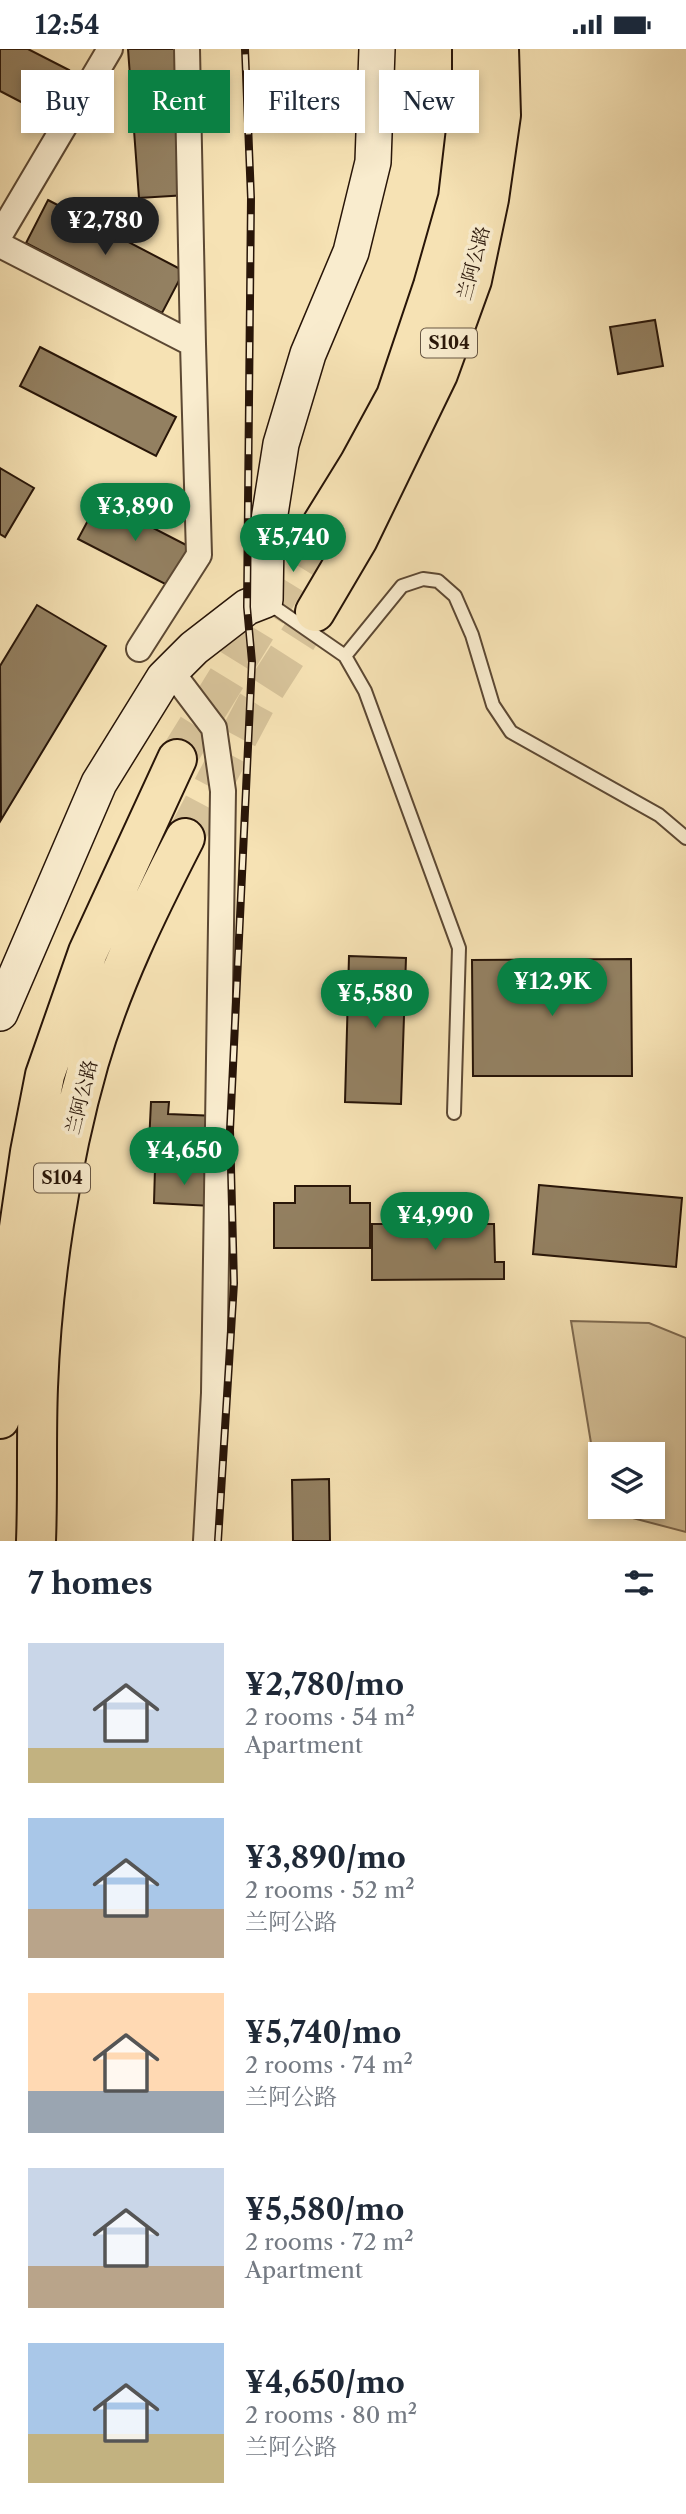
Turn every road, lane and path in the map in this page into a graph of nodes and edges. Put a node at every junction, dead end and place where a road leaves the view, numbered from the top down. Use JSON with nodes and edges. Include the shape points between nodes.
{"nodes":[{"id":1,"x":110,"y":49,"type":"edge"},
{"id":2,"x":187,"y":49,"type":"edge"},
{"id":3,"x":377,"y":49,"type":"edge"},
{"id":4,"x":472,"y":49,"type":"edge"},
{"id":5,"x":499,"y":49,"type":"edge"},
{"id":6,"x":0,"y":235,"type":"edge"},
{"id":7,"x":0,"y":245,"type":"edge"},
{"id":8,"x":193,"y":344,"type":"junction"},
{"id":9,"x":317,"y":531,"type":"tunnel mouth"},
{"id":10,"x":265,"y":600,"type":"junction"},
{"id":11,"x":315,"y":612,"type":"tunnel mouth"},
{"id":12,"x":139,"y":649,"type":"dead end"},
{"id":13,"x":345,"y":656,"type":"junction"},
{"id":14,"x":171,"y":671,"type":"junction"},
{"id":15,"x":177,"y":759,"type":"tunnel mouth"},
{"id":16,"x":184,"y":838,"type":"tunnel mouth"},
{"id":17,"x":686,"y":838,"type":"edge"},
{"id":18,"x":0,"y":1013,"type":"edge"},
{"id":19,"x":454,"y":1113,"type":"dead end"},
{"id":20,"x":10,"y":1395,"type":"edge"},
{"id":21,"x":36,"y":1541,"type":"edge"},
{"id":22,"x":206,"y":1541,"type":"edge"}],
"edges":[{"from":1,"to":6,"type":"street"},
{"from":2,"to":8,"type":"street"},
{"from":3,"to":10,"type":"street","via":[[373,162],[351,252],[308,354],[281,444],[266,539]]},
{"from":4,"to":9,"type":"highway","name":"兰阿公路","number":"S104","via":[[458,198],[433,286],[396,395]]},
{"from":5,"to":11,"type":"highway","name":"兰阿公路","number":"S104","via":[[500,115],[472,280],[438,375],[358,539]]},
{"from":7,"to":8,"type":"street"},
{"from":8,"to":12,"type":"street","via":[[199,555]]},
{"from":10,"to":13,"type":"lane"},
{"from":10,"to":14,"type":"street","via":[[247,607]]},
{"from":13,"to":17,"type":"lane","via":[[402,586],[423,579],[438,581],[455,596],[493,705],[511,732],[659,815]]},
{"from":13,"to":19,"type":"lane","via":[[365,691],[459,949]]},
{"from":14,"to":18,"type":"street","via":[[99,783]]},
{"from":14,"to":22,"type":"street","via":[[214,728],[223,791],[214,1393]]},
{"from":15,"to":20,"type":"highway","name":"兰阿公路","number":"S104","via":[[88,952],[45,1075],[9,1296]]},
{"from":16,"to":20,"type":"highway","name":"兰阿公路","number":"S104","via":[[133,939],[89,1061],[63,1171],[47,1280]]},
{"from":20,"to":21,"type":"highway","name":"兰阿公路","number":"S104"}]}
